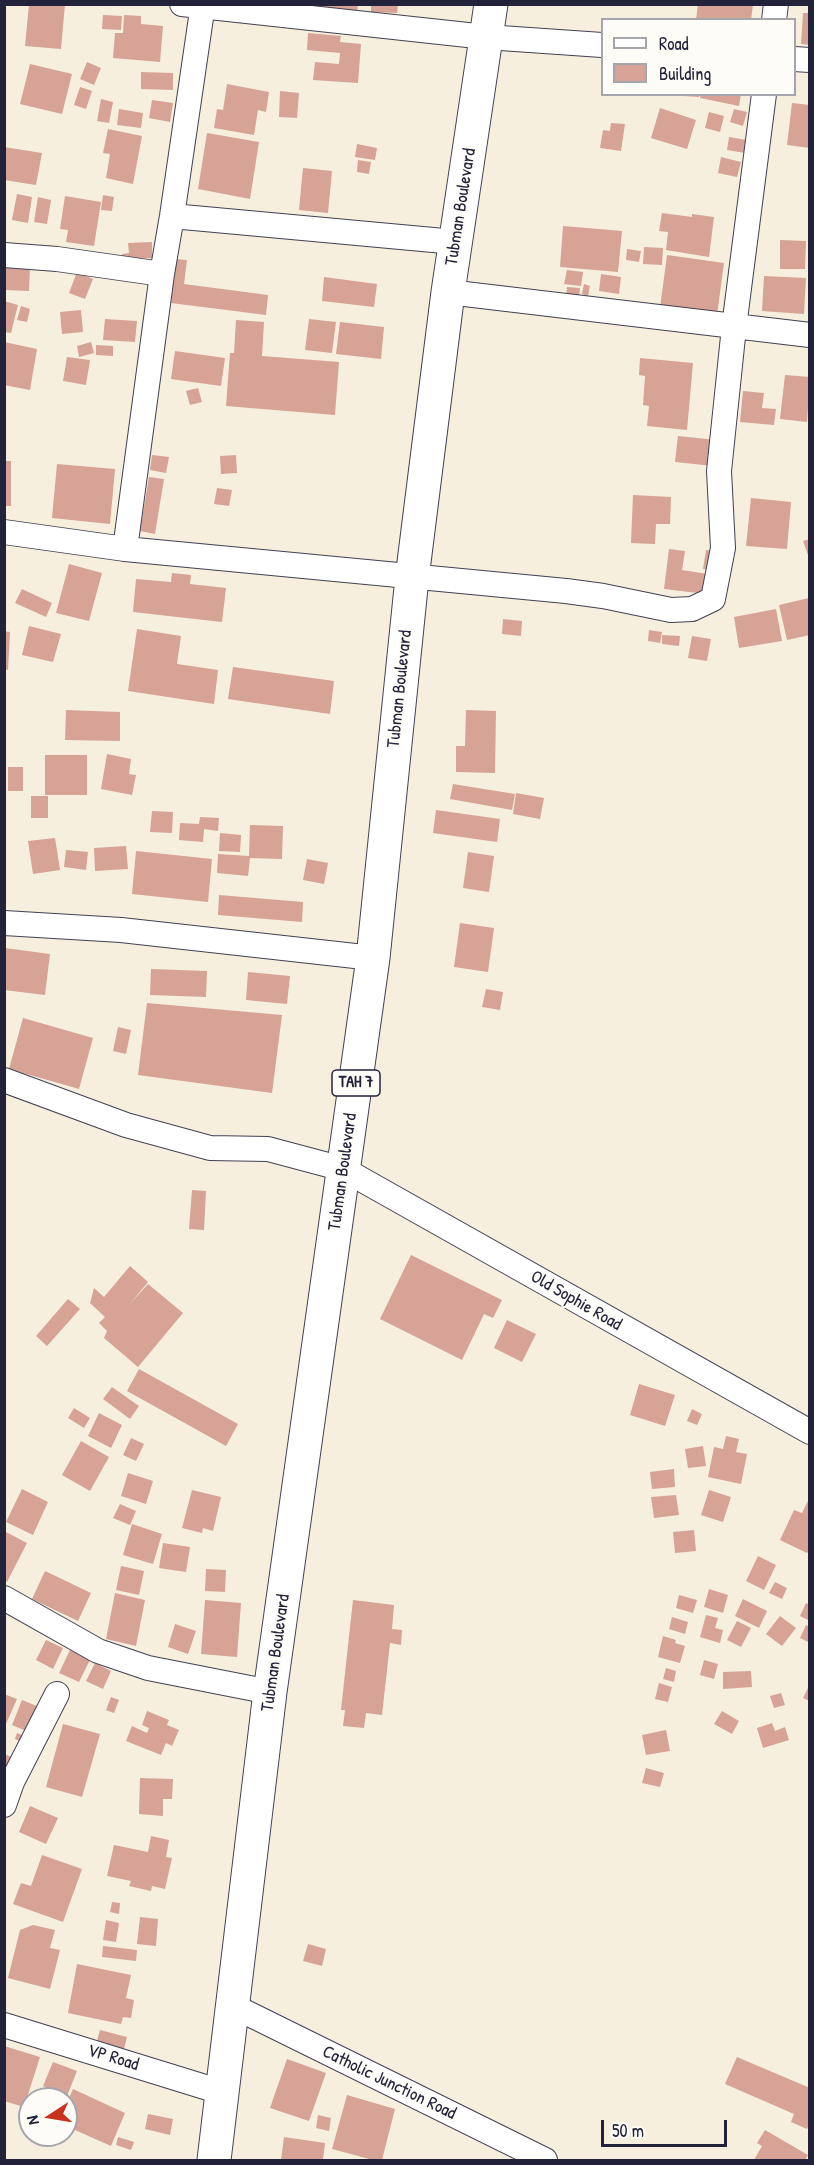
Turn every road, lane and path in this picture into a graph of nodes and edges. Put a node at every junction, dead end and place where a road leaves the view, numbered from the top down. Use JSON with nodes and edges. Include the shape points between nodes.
{"nodes":[{"id":1,"x":491,"y":4,"type":"edge"},
{"id":2,"x":196,"y":6,"type":"edge"},
{"id":3,"x":486,"y":37,"type":"junction"},
{"id":4,"x":601,"y":45,"type":"edge"},
{"id":5,"x":764,"y":96,"type":"edge"},
{"id":6,"x":172,"y":216,"type":"junction"},
{"id":7,"x":455,"y":242,"type":"junction"},
{"id":8,"x":4,"y":255,"type":"edge"},
{"id":9,"x":162,"y":274,"type":"junction"},
{"id":10,"x":448,"y":292,"type":"junction"},
{"id":11,"x":734,"y":327,"type":"junction"},
{"id":12,"x":810,"y":335,"type":"edge"},
{"id":13,"x":4,"y":532,"type":"edge"},
{"id":14,"x":125,"y":549,"type":"junction"},
{"id":15,"x":412,"y":578,"type":"junction"},
{"id":16,"x":4,"y":923,"type":"edge"},
{"id":17,"x":373,"y":958,"type":"junction"},
{"id":18,"x":4,"y":1080,"type":"edge"},
{"id":19,"x":344,"y":1169,"type":"junction"},
{"id":20,"x":810,"y":1432,"type":"edge"},
{"id":21,"x":4,"y":1598,"type":"edge"},
{"id":22,"x":270,"y":1692,"type":"junction"},
{"id":23,"x":57,"y":1694,"type":"dead end"},
{"id":24,"x":4,"y":1805,"type":"edge"},
{"id":25,"x":232,"y":2006,"type":"junction"},
{"id":26,"x":4,"y":2025,"type":"edge"},
{"id":27,"x":221,"y":2092,"type":"junction"},
{"id":28,"x":214,"y":2160,"type":"edge"},
{"id":29,"x":544,"y":2160,"type":"edge"}],
"edges":[{"from":1,"to":3,"type":"highway","name":"Tubman Boulevard","number":"TAH 7"},
{"from":2,"to":3,"type":"street"},
{"from":2,"to":6,"type":"street"},
{"from":3,"to":4,"type":"street"},
{"from":3,"to":7,"type":"highway","name":"Tubman Boulevard","number":"TAH 7"},
{"from":5,"to":11,"type":"street"},
{"from":6,"to":7,"type":"street"},
{"from":6,"to":9,"type":"street"},
{"from":7,"to":10,"type":"highway","name":"Tubman Boulevard","number":"TAH 7"},
{"from":8,"to":9,"type":"street"},
{"from":9,"to":14,"type":"street"},
{"from":10,"to":11,"type":"street"},
{"from":10,"to":15,"type":"highway","name":"Tubman Boulevard","number":"TAH 7"},
{"from":11,"to":12,"type":"street"},
{"from":11,"to":15,"type":"street","via":[[720,471],[723,548],[713,599],[692,609],[671,610],[566,591]]},
{"from":13,"to":14,"type":"street"},
{"from":14,"to":15,"type":"street"},
{"from":15,"to":17,"type":"highway","name":"Tubman Boulevard","number":"TAH 7"},
{"from":16,"to":17,"type":"street","via":[[121,930]]},
{"from":17,"to":19,"type":"highway","name":"Tubman Boulevard","number":"TAH 7"},
{"from":18,"to":19,"type":"street","name":"Old Sophie Road","via":[[126,1125],[210,1148],[268,1149]]},
{"from":19,"to":20,"type":"street","name":"Old Sophie Road"},
{"from":19,"to":22,"type":"highway","name":"Tubman Boulevard","number":"TAH 7"},
{"from":21,"to":22,"type":"street","via":[[98,1652],[148,1668]]},
{"from":22,"to":25,"type":"highway","name":"Tubman Boulevard","number":"TAH 7"},
{"from":23,"to":24,"type":"street"},
{"from":25,"to":27,"type":"highway","name":"Tubman Boulevard","number":"TAH 7"},
{"from":25,"to":29,"type":"street","name":"Catholic Junction Road"},
{"from":26,"to":27,"type":"street","name":"VP Road"},
{"from":27,"to":28,"type":"highway","name":"Tubman Boulevard","number":"TAH 7"}]}
